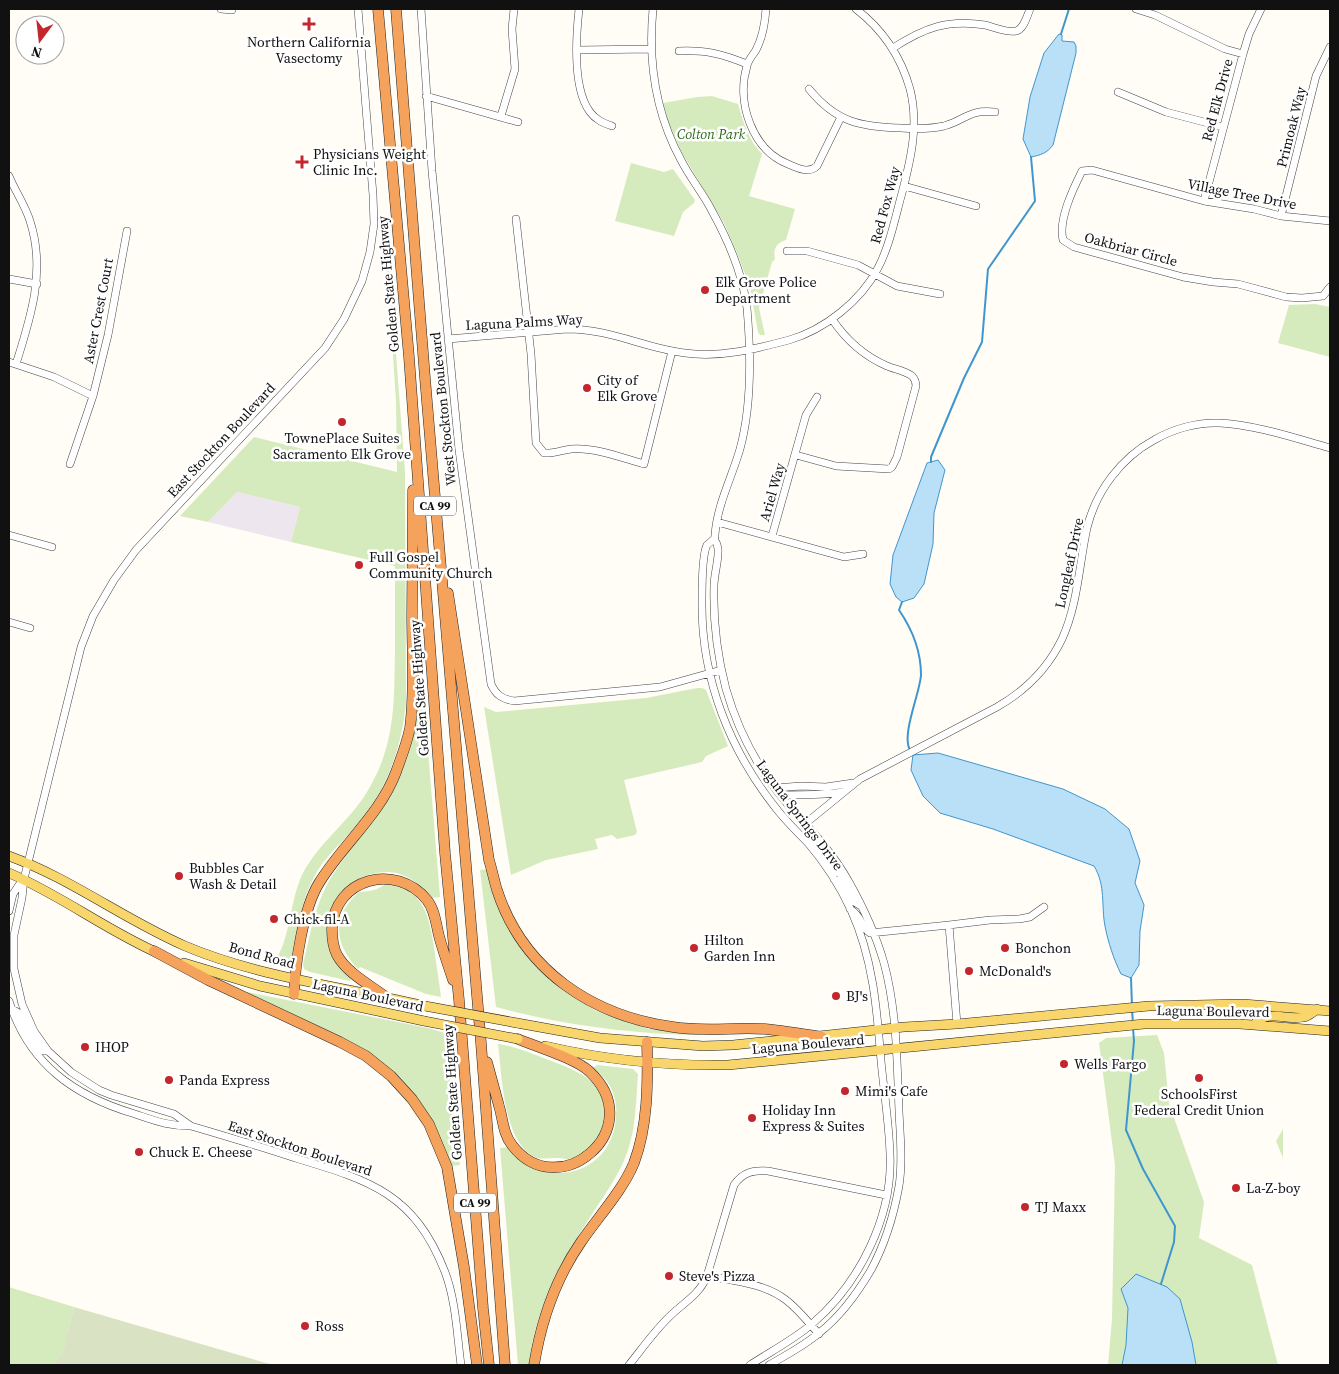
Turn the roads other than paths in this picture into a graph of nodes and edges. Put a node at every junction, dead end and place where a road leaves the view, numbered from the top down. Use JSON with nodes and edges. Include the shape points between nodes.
{"nodes":[{"id":1,"x":221,"y":9,"type":"edge"},
{"id":2,"x":358,"y":9,"type":"edge"},
{"id":3,"x":378,"y":9,"type":"edge"},
{"id":4,"x":396,"y":9,"type":"edge"},
{"id":5,"x":421,"y":9,"type":"edge"},
{"id":6,"x":514,"y":9,"type":"edge"},
{"id":7,"x":579,"y":9,"type":"edge"},
{"id":8,"x":653,"y":9,"type":"edge"},
{"id":9,"x":766,"y":9,"type":"edge"},
{"id":10,"x":856,"y":9,"type":"edge"},
{"id":11,"x":1030,"y":9,"type":"edge"},
{"id":12,"x":1136,"y":9,"type":"edge"},
{"id":13,"x":1262,"y":9,"type":"edge"},
{"id":14,"x":232,"y":10,"type":"dead end"},
{"id":15,"x":1330,"y":47,"type":"edge"},
{"id":16,"x":893,"y":48,"type":"junction"},
{"id":17,"x":651,"y":49,"type":"junction"},
{"id":18,"x":578,"y":50,"type":"junction"},
{"id":19,"x":680,"y":50,"type":"dead end"},
{"id":20,"x":1243,"y":54,"type":"junction"},
{"id":21,"x":747,"y":64,"type":"junction"},
{"id":22,"x":809,"y":89,"type":"dead end"},
{"id":23,"x":1118,"y":92,"type":"dead end"},
{"id":24,"x":426,"y":96,"type":"junction"},
{"id":25,"x":995,"y":112,"type":"dead end"},
{"id":26,"x":501,"y":116,"type":"junction"},
{"id":27,"x":842,"y":117,"type":"junction"},
{"id":28,"x":518,"y":122,"type":"dead end"},
{"id":29,"x":612,"y":126,"type":"dead end"},
{"id":30,"x":1223,"y":127,"type":"junction"},
{"id":31,"x":914,"y":129,"type":"junction"},
{"id":32,"x":9,"y":176,"type":"edge"},
{"id":33,"x":904,"y":186,"type":"junction"},
{"id":34,"x":1150,"y":186,"type":"joint"},
{"id":35,"x":1204,"y":201,"type":"junction"},
{"id":36,"x":976,"y":206,"type":"dead end"},
{"id":37,"x":1281,"y":216,"type":"junction"},
{"id":38,"x":516,"y":219,"type":"dead end"},
{"id":39,"x":1330,"y":221,"type":"edge"},
{"id":40,"x":126,"y":231,"type":"dead end"},
{"id":41,"x":787,"y":251,"type":"dead end"},
{"id":42,"x":875,"y":274,"type":"junction"},
{"id":43,"x":9,"y":279,"type":"edge"},
{"id":44,"x":37,"y":284,"type":"junction"},
{"id":45,"x":1330,"y":287,"type":"edge"},
{"id":46,"x":940,"y":294,"type":"dead end"},
{"id":47,"x":832,"y":319,"type":"junction"},
{"id":48,"x":527,"y":333,"type":"junction"},
{"id":49,"x":448,"y":339,"type":"junction"},
{"id":50,"x":749,"y":350,"type":"junction"},
{"id":51,"x":672,"y":351,"type":"junction"},
{"id":52,"x":13,"y":363,"type":"edge"},
{"id":53,"x":93,"y":396,"type":"junction"},
{"id":54,"x":817,"y":398,"type":"dead end"},
{"id":55,"x":1330,"y":448,"type":"edge"},
{"id":56,"x":796,"y":455,"type":"junction"},
{"id":57,"x":417,"y":462,"type":"junction"},
{"id":58,"x":70,"y":464,"type":"dead end"},
{"id":59,"x":435,"y":506,"type":"junction"},
{"id":60,"x":718,"y":522,"type":"junction"},
{"id":61,"x":9,"y":535,"type":"edge"},
{"id":62,"x":772,"y":536,"type":"junction"},
{"id":63,"x":714,"y":539,"type":"junction"},
{"id":64,"x":52,"y":547,"type":"dead end"},
{"id":65,"x":863,"y":554,"type":"dead end"},
{"id":66,"x":9,"y":622,"type":"edge"},
{"id":67,"x":30,"y":628,"type":"dead end"},
{"id":68,"x":722,"y":670,"type":"junction"},
{"id":69,"x":709,"y":674,"type":"junction"},
{"id":70,"x":853,"y":783,"type":"junction"},
{"id":71,"x":775,"y":788,"type":"junction"},
{"id":72,"x":844,"y":791,"type":"junction"},
{"id":73,"x":781,"y":795,"type":"junction"},
{"id":74,"x":806,"y":823,"type":"junction"},
{"id":75,"x":809,"y":845,"type":"junction"},
{"id":76,"x":9,"y":856,"type":"edge"},
{"id":77,"x":27,"y":863,"type":"junction"},
{"id":78,"x":9,"y":872,"type":"edge"},
{"id":79,"x":846,"y":877,"type":"junction"},
{"id":80,"x":24,"y":879,"type":"junction"},
{"id":81,"x":834,"y":879,"type":"junction"},
{"id":82,"x":862,"y":906,"type":"junction"},
{"id":83,"x":1044,"y":907,"type":"dead end"},
{"id":84,"x":850,"y":909,"type":"junction"},
{"id":85,"x":9,"y":911,"type":"edge"},
{"id":86,"x":949,"y":925,"type":"junction"},
{"id":87,"x":873,"y":933,"type":"junction"},
{"id":88,"x":154,"y":951,"type":"junction"},
{"id":89,"x":294,"y":978,"type":"junction"},
{"id":90,"x":294,"y":994,"type":"junction"},
{"id":91,"x":386,"y":997,"type":"junction"},
{"id":92,"x":459,"y":1000,"type":"junction"},
{"id":93,"x":9,"y":1001,"type":"edge"},
{"id":94,"x":11,"y":1009,"type":"junction"},
{"id":95,"x":1317,"y":1009,"type":"junction"},
{"id":96,"x":1330,"y":1011,"type":"edge"},
{"id":97,"x":957,"y":1024,"type":"junction"},
{"id":98,"x":1254,"y":1025,"type":"junction"},
{"id":99,"x":894,"y":1028,"type":"junction"},
{"id":100,"x":879,"y":1030,"type":"junction"},
{"id":101,"x":1330,"y":1031,"type":"edge"},
{"id":102,"x":822,"y":1037,"type":"junction"},
{"id":103,"x":518,"y":1039,"type":"junction"},
{"id":104,"x":647,"y":1042,"type":"junction"},
{"id":105,"x":481,"y":1043,"type":"junction"},
{"id":106,"x":896,"y":1049,"type":"junction"},
{"id":107,"x":48,"y":1051,"type":"junction"},
{"id":108,"x":880,"y":1051,"type":"junction"},
{"id":109,"x":648,"y":1062,"type":"junction"},
{"id":110,"x":191,"y":1126,"type":"junction"},
{"id":111,"x":886,"y":1195,"type":"junction"},
{"id":112,"x":707,"y":1276,"type":"junction"},
{"id":113,"x":811,"y":1325,"type":"junction"},
{"id":114,"x":819,"y":1334,"type":"junction"},
{"id":115,"x":462,"y":1365,"type":"edge"},
{"id":116,"x":477,"y":1365,"type":"edge"},
{"id":117,"x":489,"y":1365,"type":"edge"},
{"id":118,"x":505,"y":1365,"type":"edge"},
{"id":119,"x":534,"y":1365,"type":"edge"},
{"id":120,"x":629,"y":1365,"type":"edge"},
{"id":121,"x":750,"y":1365,"type":"edge"},
{"id":122,"x":769,"y":1365,"type":"edge"}],
"edges":[{"from":1,"to":14,"type":"street"},
{"from":2,"to":77,"type":"street","name":"East Stockton Boulevard","via":[[374,214],[370,252],[362,281],[344,319],[325,348],[136,550],[101,602],[81,647]]},
{"from":3,"to":57,"type":"highway","name":"Golden State Highway","number":"CA 99"},
{"from":4,"to":59,"type":"highway","name":"Golden State Highway","number":"CA 99"},
{"from":5,"to":24,"type":"street","name":"West Stockton Boulevard"},
{"from":6,"to":26,"type":"street","via":[[515,69]]},
{"from":7,"to":18,"type":"street"},
{"from":8,"to":17,"type":"street","name":"Laguna Springs Drive"},
{"from":9,"to":21,"type":"street","via":[[760,42]]},
{"from":10,"to":16,"type":"street","name":"Red Fox Way"},
{"from":11,"to":16,"type":"street","via":[[1016,31],[954,23],[916,34]]},
{"from":12,"to":20,"type":"street"},
{"from":13,"to":20,"type":"street","name":"Red Elk Drive"},
{"from":15,"to":37,"type":"street","name":"Primoak Way","via":[[1316,76]]},
{"from":16,"to":31,"type":"street","name":"Red Fox Way","via":[[906,75]]},
{"from":17,"to":18,"type":"street"},
{"from":17,"to":50,"type":"street","name":"Laguna Springs Drive","via":[[665,125],[680,160],[731,250],[747,306]]},
{"from":18,"to":29,"type":"street","via":[[580,84],[586,106],[602,123]]},
{"from":19,"to":21,"type":"street","via":[[718,53]]},
{"from":20,"to":30,"type":"street","name":"Red Elk Drive"},
{"from":21,"to":27,"type":"street","via":[[743,89],[747,116],[760,141],[780,160],[807,170],[814,168]]},
{"from":22,"to":27,"type":"street"},
{"from":23,"to":30,"type":"street","via":[[1166,112]]},
{"from":24,"to":26,"type":"street"},
{"from":24,"to":49,"type":"street","name":"West Stockton Boulevard"},
{"from":25,"to":31,"type":"street","via":[[975,112],[945,125]]},
{"from":26,"to":28,"type":"street"},
{"from":27,"to":31,"type":"street","via":[[882,128]]},
{"from":30,"to":35,"type":"street","name":"Red Elk Drive"},
{"from":31,"to":33,"type":"street","name":"Red Fox Way"},
{"from":32,"to":44,"type":"street","via":[[30,222]]},
{"from":33,"to":36,"type":"street"},
{"from":33,"to":42,"type":"street","name":"Red Fox Way","via":[[888,246]]},
{"from":34,"to":35,"type":"street","name":"Village Tree Drive"},
{"from":34,"to":45,"type":"street","name":"Oakbriar Circle","via":[[1092,170],[1082,171],[1067,207],[1061,232],[1063,240],[1074,247],[1183,277],[1238,284],[1286,297],[1323,296]]},
{"from":35,"to":37,"type":"street","name":"Village Tree Drive"},
{"from":37,"to":39,"type":"street","name":"Village Tree Drive"},
{"from":38,"to":48,"type":"street"},
{"from":40,"to":53,"type":"street","name":"Aster Crest Court","via":[[110,326]]},
{"from":41,"to":42,"type":"street","via":[[807,251],[858,265]]},
{"from":42,"to":46,"type":"street","via":[[897,286]]},
{"from":42,"to":47,"type":"street","name":"Red Fox Way","via":[[854,300]]},
{"from":43,"to":44,"type":"street"},
{"from":44,"to":52,"type":"street","via":[[31,319]]},
{"from":47,"to":50,"type":"street","name":"Red Fox Way","via":[[801,336]]},
{"from":47,"to":56,"type":"street","via":[[861,351],[878,362],[912,375],[916,386],[892,467],[836,466]]},
{"from":48,"to":49,"type":"street","name":"Laguna Palms Way"},
{"from":48,"to":51,"type":"street","name":"Laguna Palms Way","via":[[585,330]]},
{"from":48,"to":51,"type":"street","via":[[536,443],[544,453],[588,450],[644,464]]},
{"from":49,"to":69,"type":"street","name":"West Stockton Boulevard","via":[[463,480],[494,690],[500,697],[514,700],[641,690]]},
{"from":50,"to":51,"type":"street","name":"Laguna Palms Way","via":[[702,355]]},
{"from":50,"to":60,"type":"street","name":"Laguna Springs Drive","via":[[745,422]]},
{"from":52,"to":53,"type":"street","via":[[54,377]]},
{"from":53,"to":58,"type":"street","name":"Aster Crest Court"},
{"from":54,"to":56,"type":"street","name":"Ariel Way","via":[[806,415]]},
{"from":55,"to":70,"type":"street","name":"Longleaf Drive","via":[[1263,430],[1216,423],[1175,430],[1143,446],[1116,471],[1096,504],[1068,622],[1061,640],[1033,680],[1011,699]]},
{"from":56,"to":62,"type":"street","name":"Ariel Way"},
{"from":57,"to":89,"type":"highway","via":[[412,481],[410,729],[396,772],[377,805],[318,884],[309,904]]},
{"from":57,"to":92,"type":"highway","name":"Golden State Highway","number":"CA 99","via":[[445,853]]},
{"from":59,"to":102,"type":"highway","via":[[489,860],[497,891],[527,947],[572,991],[604,1009],[639,1021],[675,1028],[765,1029]]},
{"from":59,"to":105,"type":"highway","name":"Golden State Highway","number":"CA 99"},
{"from":60,"to":62,"type":"street"},
{"from":60,"to":63,"type":"street","name":"Laguna Springs Drive"},
{"from":61,"to":64,"type":"street"},
{"from":62,"to":65,"type":"street","via":[[844,557]]},
{"from":63,"to":68,"type":"street","name":"Laguna Springs Drive","via":[[718,550],[714,577],[714,623]]},
{"from":63,"to":69,"type":"street","name":"Laguna Springs Drive","via":[[707,546],[702,585],[703,630]]},
{"from":66,"to":67,"type":"street"},
{"from":68,"to":69,"type":"street","name":"West Stockton Boulevard"},
{"from":68,"to":71,"type":"street","name":"Laguna Springs Drive","via":[[744,737]]},
{"from":69,"to":75,"type":"street","name":"Laguna Springs Drive","via":[[722,717],[748,769],[780,813]]},
{"from":70,"to":71,"type":"street","name":"Longleaf Drive","via":[[826,788]]},
{"from":70,"to":72,"type":"street","name":"Longleaf Drive"},
{"from":71,"to":73,"type":"street","name":"Laguna Springs Drive"},
{"from":72,"to":73,"type":"street","via":[[827,795]]},
{"from":72,"to":74,"type":"street","name":"Longleaf Drive"},
{"from":73,"to":74,"type":"street","name":"Laguna Springs Drive"},
{"from":74,"to":79,"type":"street","name":"Laguna Springs Drive"},
{"from":75,"to":79,"type":"street","via":[[820,848],[835,870]]},
{"from":75,"to":81,"type":"street","name":"Laguna Springs Drive"},
{"from":76,"to":77,"type":"main road","name":"Bond Road"},
{"from":77,"to":80,"type":"street","name":"East Stockton Boulevard"},
{"from":77,"to":89,"type":"main road","name":"Bond Road","via":[[68,881],[130,920],[186,946],[241,965]]},
{"from":78,"to":80,"type":"main road"},
{"from":79,"to":82,"type":"street","name":"Laguna Springs Drive"},
{"from":80,"to":85,"type":"street","name":"East Stockton Boulevard","via":[[13,894]]},
{"from":80,"to":88,"type":"main road"},
{"from":80,"to":107,"type":"street","name":"East Stockton Boulevard","via":[[14,935],[14,969],[26,1016]]},
{"from":81,"to":82,"type":"street","via":[[842,882],[853,901]]},
{"from":81,"to":84,"type":"street","name":"Laguna Springs Drive"},
{"from":82,"to":87,"type":"street","name":"Laguna Springs Drive"},
{"from":83,"to":86,"type":"street","via":[[1030,917]]},
{"from":84,"to":87,"type":"street","via":[[858,914],[868,932]]},
{"from":84,"to":100,"type":"street","name":"Laguna Springs Drive","via":[[871,971]]},
{"from":86,"to":87,"type":"street"},
{"from":86,"to":97,"type":"street"},
{"from":87,"to":99,"type":"street","name":"Laguna Springs Drive","via":[[886,974]]},
{"from":88,"to":90,"type":"main road","via":[[215,974]]},
{"from":88,"to":116,"type":"highway","via":[[366,1056],[412,1098],[429,1124],[447,1167]]},
{"from":89,"to":90,"type":"highway"},
{"from":89,"to":91,"type":"main road","name":"Bond Road"},
{"from":90,"to":103,"type":"main road","name":"Laguna Boulevard","bridge":true},
{"from":91,"to":92,"type":"highway","via":[[347,968],[337,954],[332,937],[332,920],[339,903],[350,890],[366,881],[383,878],[400,881],[416,889],[428,902]]},
{"from":91,"to":104,"type":"main road","name":"Bond Road","bridge":true,"via":[[570,1034]]},
{"from":92,"to":117,"type":"highway","name":"Golden State Highway","number":"CA 99"},
{"from":93,"to":94,"type":"street","name":"East Stockton Boulevard"},
{"from":94,"to":107,"type":"street","via":[[19,1013],[39,1048]]},
{"from":94,"to":110,"type":"street","name":"East Stockton Boulevard","via":[[37,1054],[67,1083],[110,1106],[171,1125]]},
{"from":95,"to":96,"type":"main road","name":"Laguna Boulevard"},
{"from":95,"to":97,"type":"main road","name":"Laguna Boulevard","via":[[1243,1004],[1124,1007]]},
{"from":95,"to":98,"type":"main road","via":[[1304,1017],[1270,1015]]},
{"from":97,"to":99,"type":"main road","name":"Laguna Boulevard"},
{"from":98,"to":101,"type":"main road","name":"Laguna Boulevard"},
{"from":98,"to":106,"type":"main road","name":"Laguna Boulevard","via":[[1144,1024]]},
{"from":99,"to":100,"type":"main road","name":"Laguna Boulevard"},
{"from":99,"to":106,"type":"street","name":"Laguna Springs Drive"},
{"from":100,"to":102,"type":"main road","name":"Laguna Boulevard"},
{"from":100,"to":108,"type":"street","name":"Laguna Springs Drive"},
{"from":102,"to":104,"type":"main road","name":"Laguna Boulevard","via":[[703,1046]]},
{"from":103,"to":105,"type":"highway","via":[[589,1070],[602,1084],[609,1101],[610,1120],[604,1137],[593,1152],[578,1162],[560,1167],[542,1165],[525,1158],[512,1145],[504,1128]]},
{"from":103,"to":109,"type":"main road","name":"Laguna Boulevard","via":[[586,1054]]},
{"from":104,"to":109,"type":"highway"},
{"from":105,"to":118,"type":"highway","name":"Golden State Highway","number":"CA 99"},
{"from":106,"to":108,"type":"main road","name":"Laguna Boulevard"},
{"from":106,"to":114,"type":"street","via":[[900,1182],[893,1212],[871,1269],[856,1292]]},
{"from":107,"to":110,"type":"street","name":"East Stockton Boulevard","via":[[70,1072],[99,1090],[174,1114]]},
{"from":108,"to":109,"type":"main road","name":"Laguna Boulevard","via":[[728,1065]]},
{"from":108,"to":111,"type":"street","via":[[890,1156]]},
{"from":109,"to":119,"type":"highway","via":[[642,1135],[633,1165],[561,1276],[537,1344]]},
{"from":110,"to":115,"type":"street","name":"East Stockton Boulevard","via":[[356,1177],[399,1202],[421,1227],[445,1273]]},
{"from":111,"to":112,"type":"street","via":[[768,1171],[750,1172],[734,1185]]},
{"from":111,"to":113,"type":"street","via":[[878,1224],[855,1275]]},
{"from":112,"to":113,"type":"street","via":[[772,1291]]},
{"from":112,"to":120,"type":"street","via":[[694,1296],[668,1318]]},
{"from":113,"to":114,"type":"street"},
{"from":113,"to":121,"type":"street"},
{"from":114,"to":122,"type":"street"}]}
